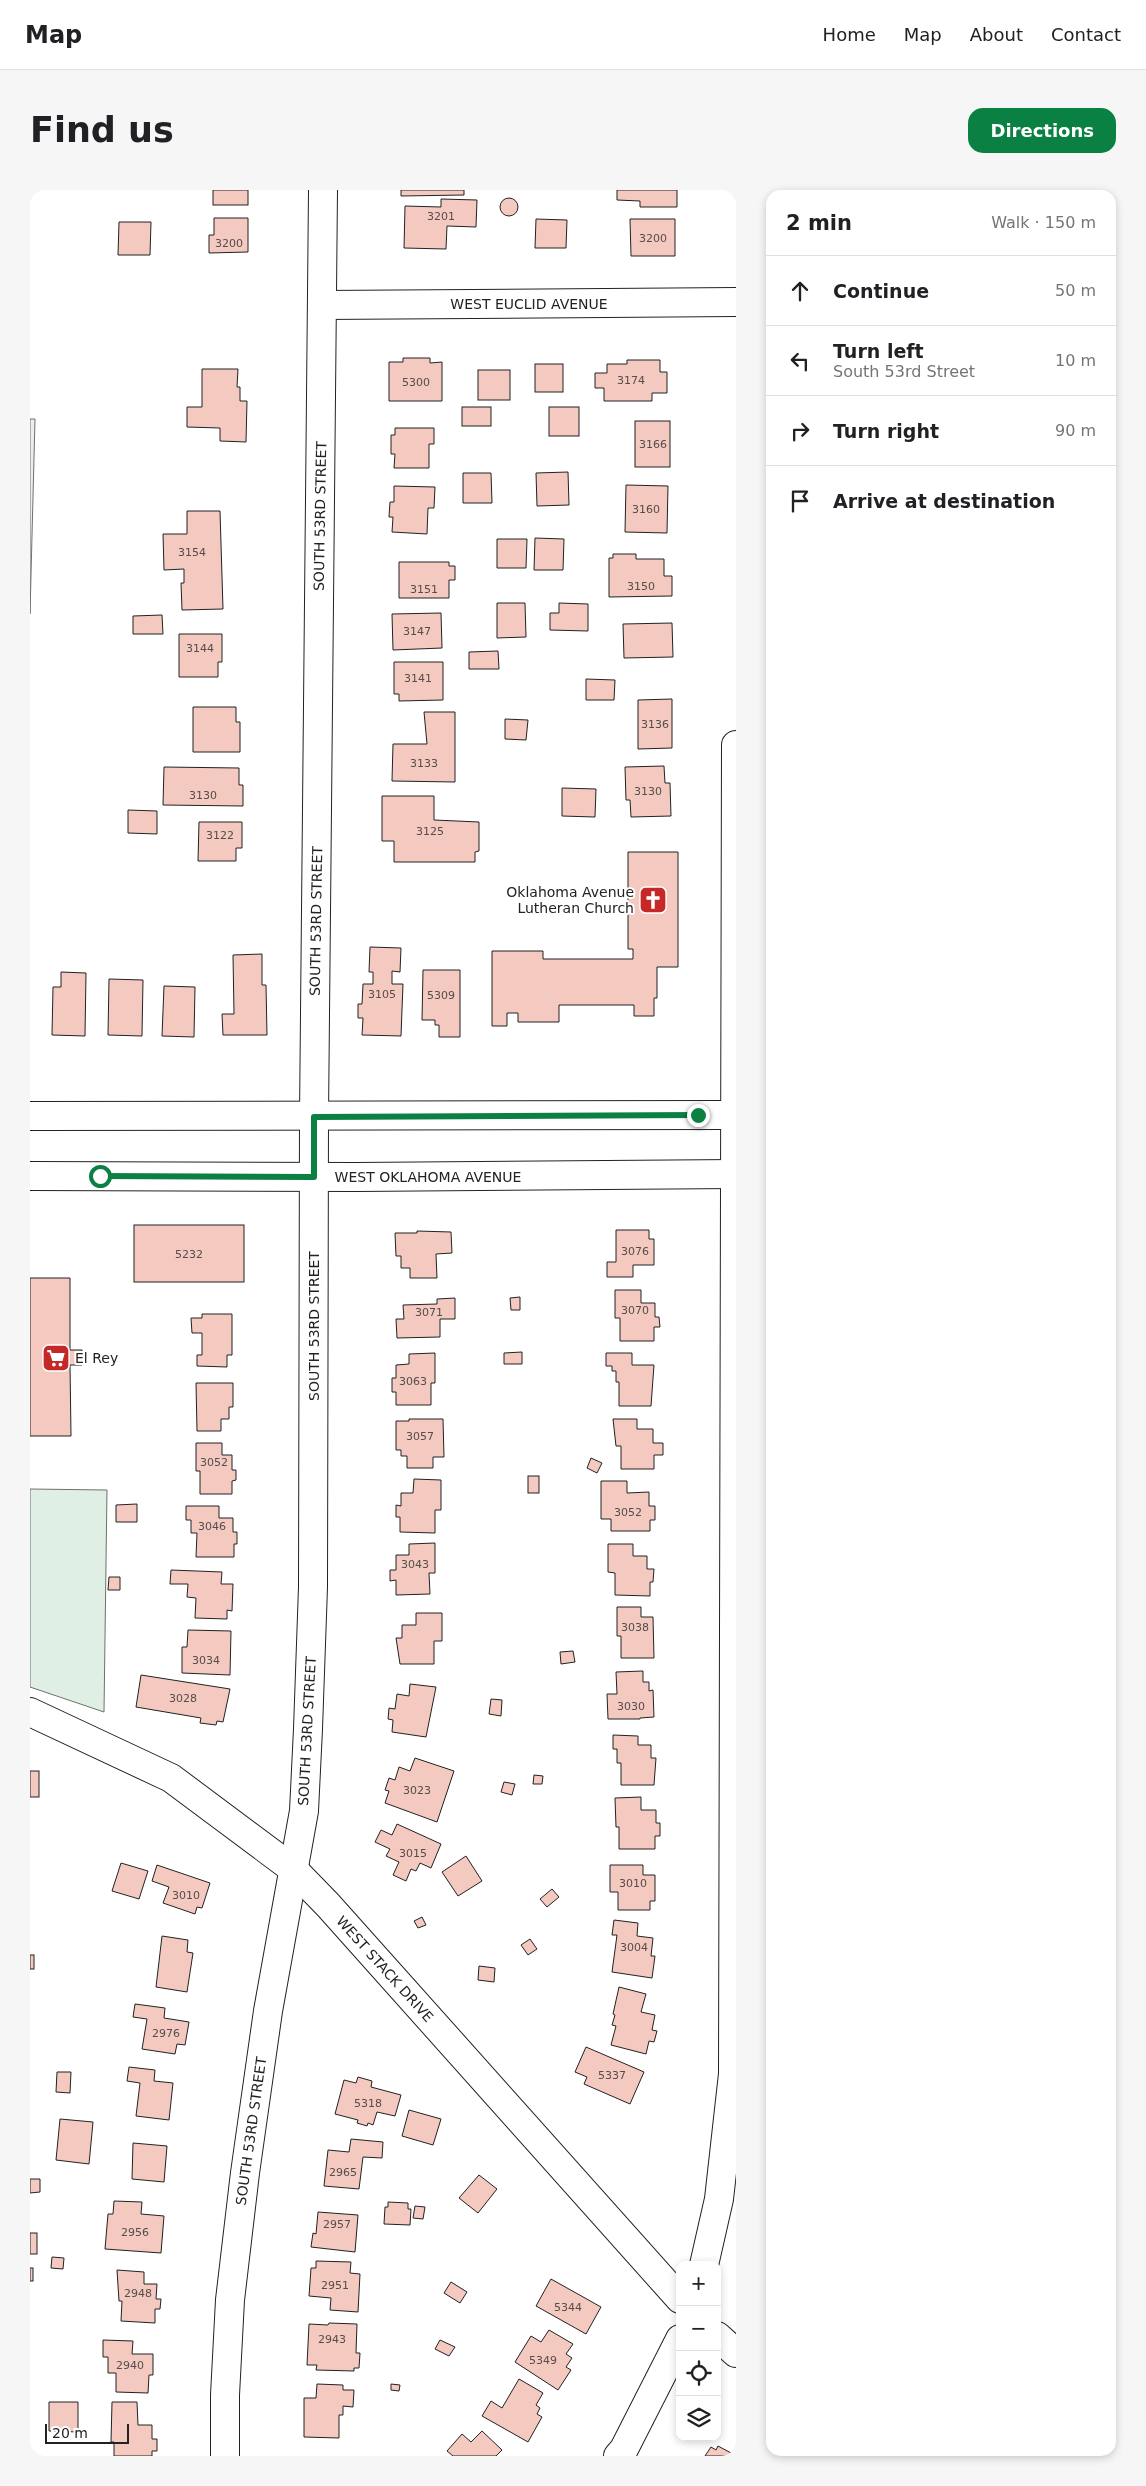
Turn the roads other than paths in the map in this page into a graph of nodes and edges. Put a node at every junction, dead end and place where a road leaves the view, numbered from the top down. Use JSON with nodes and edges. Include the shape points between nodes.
{"nodes":[{"id":1,"x":324,"y":190,"type":"edge"},
{"id":2,"x":736,"y":302,"type":"edge"},
{"id":3,"x":322,"y":305,"type":"junction"},
{"id":4,"x":736,"y":745,"type":"edge"},
{"id":5,"x":735,"y":1115,"type":"edge"},
{"id":6,"x":30,"y":1116,"type":"edge"},
{"id":7,"x":314,"y":1117,"type":"junction"},
{"id":8,"x":735,"y":1174,"type":"edge"},
{"id":9,"x":30,"y":1176,"type":"edge"},
{"id":10,"x":314,"y":1177,"type":"junction"},
{"id":11,"x":30,"y":1712,"type":"edge"},
{"id":12,"x":293,"y":1869,"type":"junction"},
{"id":13,"x":705,"y":2261,"type":"edge"},
{"id":14,"x":676,"y":2296,"type":"edge"},
{"id":15,"x":721,"y":2340,"type":"edge"},
{"id":16,"x":676,"y":2347,"type":"edge"},
{"id":17,"x":736,"y":2353,"type":"edge"},
{"id":18,"x":224,"y":2456,"type":"edge"},
{"id":19,"x":618,"y":2456,"type":"edge"}],
"edges":[{"from":1,"to":3,"type":"street","name":"SOUTH 53RD STREET"},
{"from":2,"to":3,"type":"street","name":"WEST EUCLID AVENUE"},
{"from":3,"to":7,"type":"street","name":"SOUTH 53RD STREET"},
{"from":4,"to":5,"type":"street"},
{"from":5,"to":7,"type":"street"},
{"from":5,"to":8,"type":"street"},
{"from":6,"to":7,"type":"street"},
{"from":7,"to":10,"type":"street","name":"SOUTH 53RD STREET"},
{"from":8,"to":10,"type":"street","name":"WEST OKLAHOMA AVENUE"},
{"from":8,"to":13,"type":"street","via":[[734,2074],[718,2199]]},
{"from":9,"to":10,"type":"street","name":"WEST OKLAHOMA AVENUE"},
{"from":10,"to":12,"type":"street","name":"SOUTH 53RD STREET","via":[[313,1587],[304,1811]]},
{"from":11,"to":12,"type":"street","name":"WEST STACK DRIVE","via":[[171,1778]]},
{"from":12,"to":14,"type":"street","name":"WEST STACK DRIVE"},
{"from":12,"to":18,"type":"street","name":"SOUTH 53RD STREET","via":[[268,2011],[230,2300]]},
{"from":15,"to":17,"type":"street"},
{"from":16,"to":19,"type":"street"}]}
